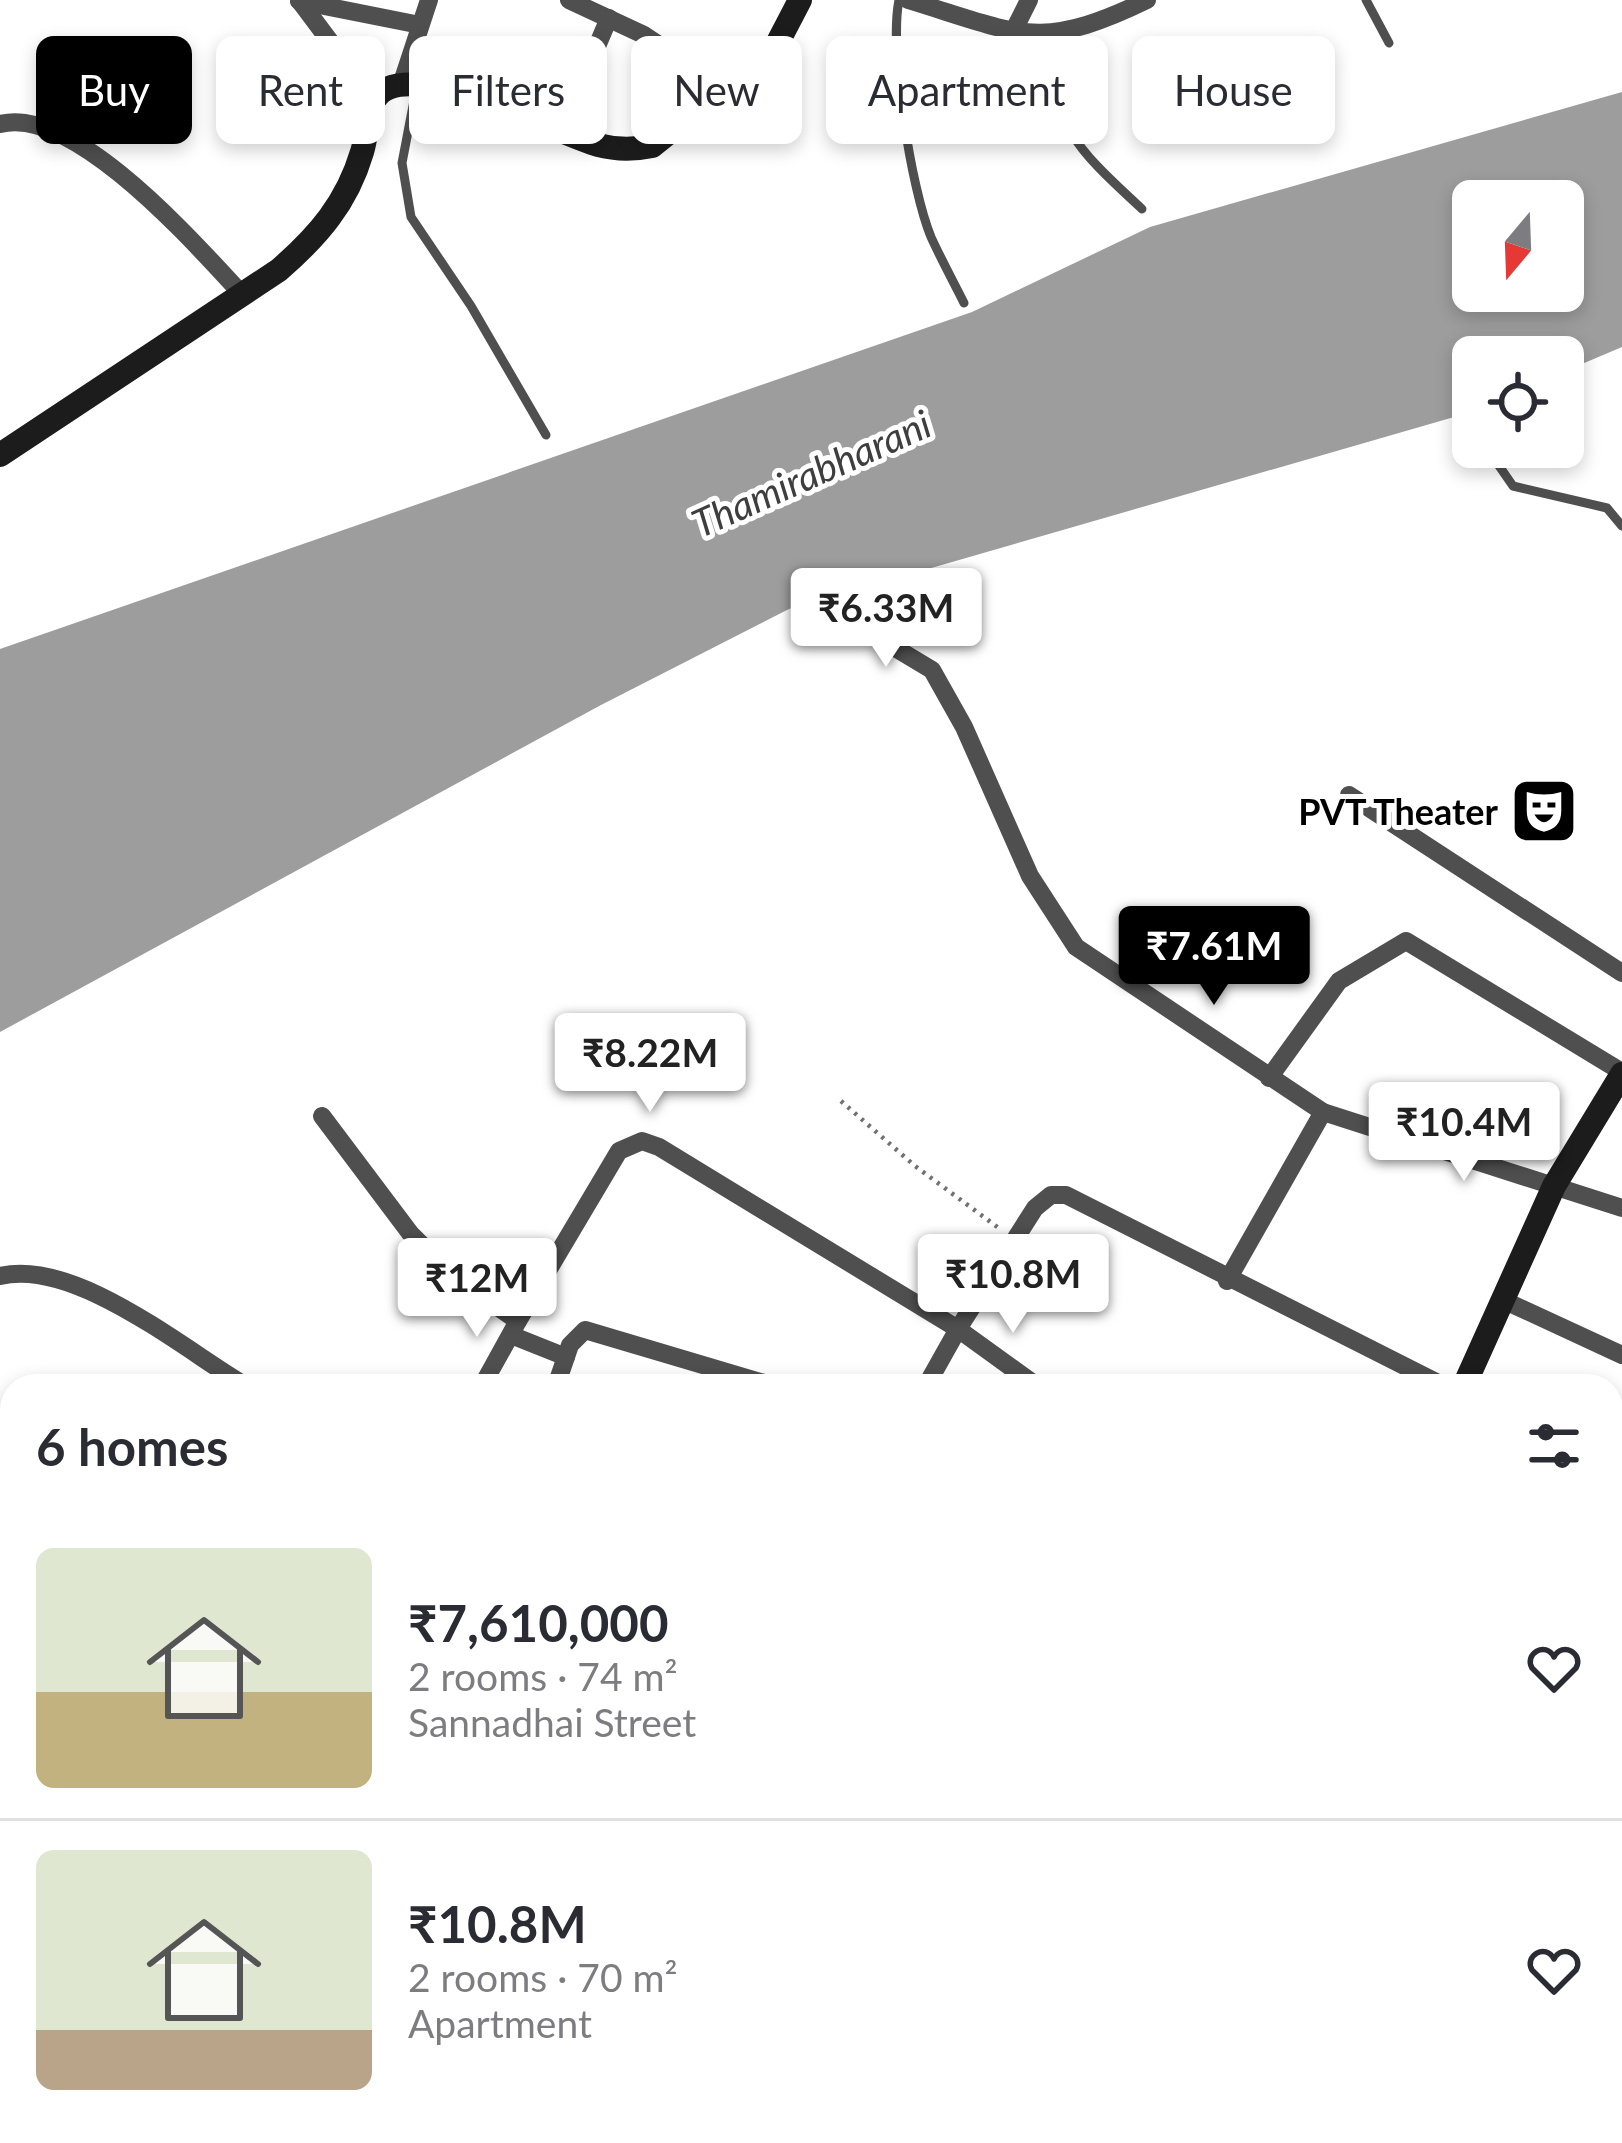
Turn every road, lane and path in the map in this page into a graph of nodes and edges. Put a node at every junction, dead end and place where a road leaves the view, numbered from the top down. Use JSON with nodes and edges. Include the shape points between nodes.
{"nodes":[{"id":1,"x":299,"y":0,"type":"edge"},
{"id":2,"x":429,"y":0,"type":"edge"},
{"id":3,"x":569,"y":0,"type":"edge"},
{"id":4,"x":800,"y":0,"type":"edge"},
{"id":5,"x":903,"y":0,"type":"edge"},
{"id":6,"x":1029,"y":0,"type":"edge"},
{"id":7,"x":1147,"y":0,"type":"edge"},
{"id":8,"x":1366,"y":0,"type":"edge"},
{"id":9,"x":608,"y":19,"type":"junction"},
{"id":10,"x":420,"y":25,"type":"junction"},
{"id":11,"x":1013,"y":32,"type":"junction"},
{"id":12,"x":1037,"y":34,"type":"junction"},
{"id":13,"x":326,"y":36,"type":"edge"},
{"id":14,"x":418,"y":36,"type":"edge"},
{"id":15,"x":601,"y":36,"type":"edge"},
{"id":16,"x":640,"y":36,"type":"edge"},
{"id":17,"x":781,"y":36,"type":"edge"},
{"id":18,"x":1389,"y":43,"type":"dead end"},
{"id":19,"x":409,"y":93,"type":"edge"},
{"id":20,"x":0,"y":124,"type":"edge"},
{"id":21,"x":363,"y":144,"type":"edge"},
{"id":22,"x":604,"y":144,"type":"edge"},
{"id":23,"x":655,"y":144,"type":"edge"},
{"id":24,"x":1142,"y":209,"type":"dead end"},
{"id":25,"x":240,"y":292,"type":"junction"},
{"id":26,"x":964,"y":303,"type":"dead end"},
{"id":27,"x":546,"y":435,"type":"dead end"},
{"id":28,"x":0,"y":455,"type":"edge"},
{"id":29,"x":1501,"y":468,"type":"edge"},
{"id":30,"x":1622,"y":526,"type":"edge"},
{"id":31,"x":800,"y":628,"type":"dead end"},
{"id":32,"x":1349,"y":795,"type":"dead end"},
{"id":33,"x":1622,"y":973,"type":"edge"},
{"id":34,"x":1622,"y":1073,"type":"edge"},
{"id":35,"x":1269,"y":1078,"type":"junction"},
{"id":36,"x":841,"y":1101,"type":"dead end"},
{"id":37,"x":1323,"y":1112,"type":"junction"},
{"id":38,"x":322,"y":1116,"type":"dead end"},
{"id":39,"x":1554,"y":1186,"type":"junction"},
{"id":40,"x":1622,"y":1208,"type":"edge"},
{"id":41,"x":1015,"y":1240,"type":"junction"},
{"id":42,"x":0,"y":1276,"type":"edge"},
{"id":43,"x":1227,"y":1281,"type":"junction"},
{"id":44,"x":1503,"y":1300,"type":"junction"},
{"id":45,"x":515,"y":1328,"type":"junction"},
{"id":46,"x":958,"y":1329,"type":"junction"},
{"id":47,"x":1622,"y":1355,"type":"edge"},
{"id":48,"x":566,"y":1358,"type":"junction"},
{"id":49,"x":226,"y":1374,"type":"edge"},
{"id":50,"x":489,"y":1374,"type":"edge"},
{"id":51,"x":560,"y":1374,"type":"edge"},
{"id":52,"x":736,"y":1374,"type":"edge"},
{"id":53,"x":933,"y":1374,"type":"edge"},
{"id":54,"x":1020,"y":1374,"type":"edge"},
{"id":55,"x":1419,"y":1374,"type":"edge"},
{"id":56,"x":1469,"y":1374,"type":"edge"}],
"edges":[{"from":1,"to":10,"type":"street"},
{"from":1,"to":13,"type":"street"},
{"from":2,"to":10,"type":"street"},
{"from":3,"to":9,"type":"street"},
{"from":4,"to":17,"type":"main road"},
{"from":5,"to":11,"type":"street"},
{"from":5,"to":26,"type":"lane","via":[[893,52],[918,194]]},
{"from":6,"to":11,"type":"street"},
{"from":7,"to":12,"type":"street","via":[[1063,35]]},
{"from":8,"to":18,"type":"lane"},
{"from":9,"to":15,"type":"street"},
{"from":9,"to":16,"type":"street"},
{"from":10,"to":14,"type":"street"},
{"from":11,"to":12,"type":"street"},
{"from":12,"to":24,"type":"lane","via":[[1071,140]]},
{"from":19,"to":27,"type":"lane","via":[[402,163],[411,217]]},
{"from":20,"to":25,"type":"street","via":[[17,120],[82,150],[158,204]]},
{"from":21,"to":25,"type":"main road","via":[[339,207],[279,270]]},
{"from":22,"to":23,"type":"main road","via":[[627,151]]},
{"from":25,"to":28,"type":"main road"},
{"from":29,"to":30,"type":"lane","via":[[1513,486],[1607,508]]},
{"from":31,"to":35,"type":"street","via":[[877,637],[932,670],[1066,935]]},
{"from":32,"to":33,"type":"street"},
{"from":34,"to":35,"type":"street","via":[[1406,941],[1339,981]]},
{"from":34,"to":39,"type":"main road"},
{"from":35,"to":37,"type":"street"},
{"from":36,"to":41,"type":"path"},
{"from":37,"to":39,"type":"street"},
{"from":37,"to":43,"type":"street"},
{"from":38,"to":45,"type":"street","via":[[410,1233]]},
{"from":39,"to":40,"type":"street"},
{"from":39,"to":44,"type":"main road"},
{"from":41,"to":43,"type":"street","via":[[1035,1208],[1066,1195]]},
{"from":41,"to":46,"type":"street"},
{"from":42,"to":49,"type":"street","via":[[51,1276]]},
{"from":43,"to":55,"type":"street"},
{"from":44,"to":47,"type":"street"},
{"from":44,"to":56,"type":"main road"},
{"from":45,"to":46,"type":"street","via":[[619,1150],[642,1141]]},
{"from":45,"to":48,"type":"street"},
{"from":45,"to":50,"type":"street"},
{"from":46,"to":53,"type":"street"},
{"from":46,"to":54,"type":"street"},
{"from":48,"to":51,"type":"street"},
{"from":48,"to":52,"type":"street","via":[[577,1334],[596,1330]]}]}
